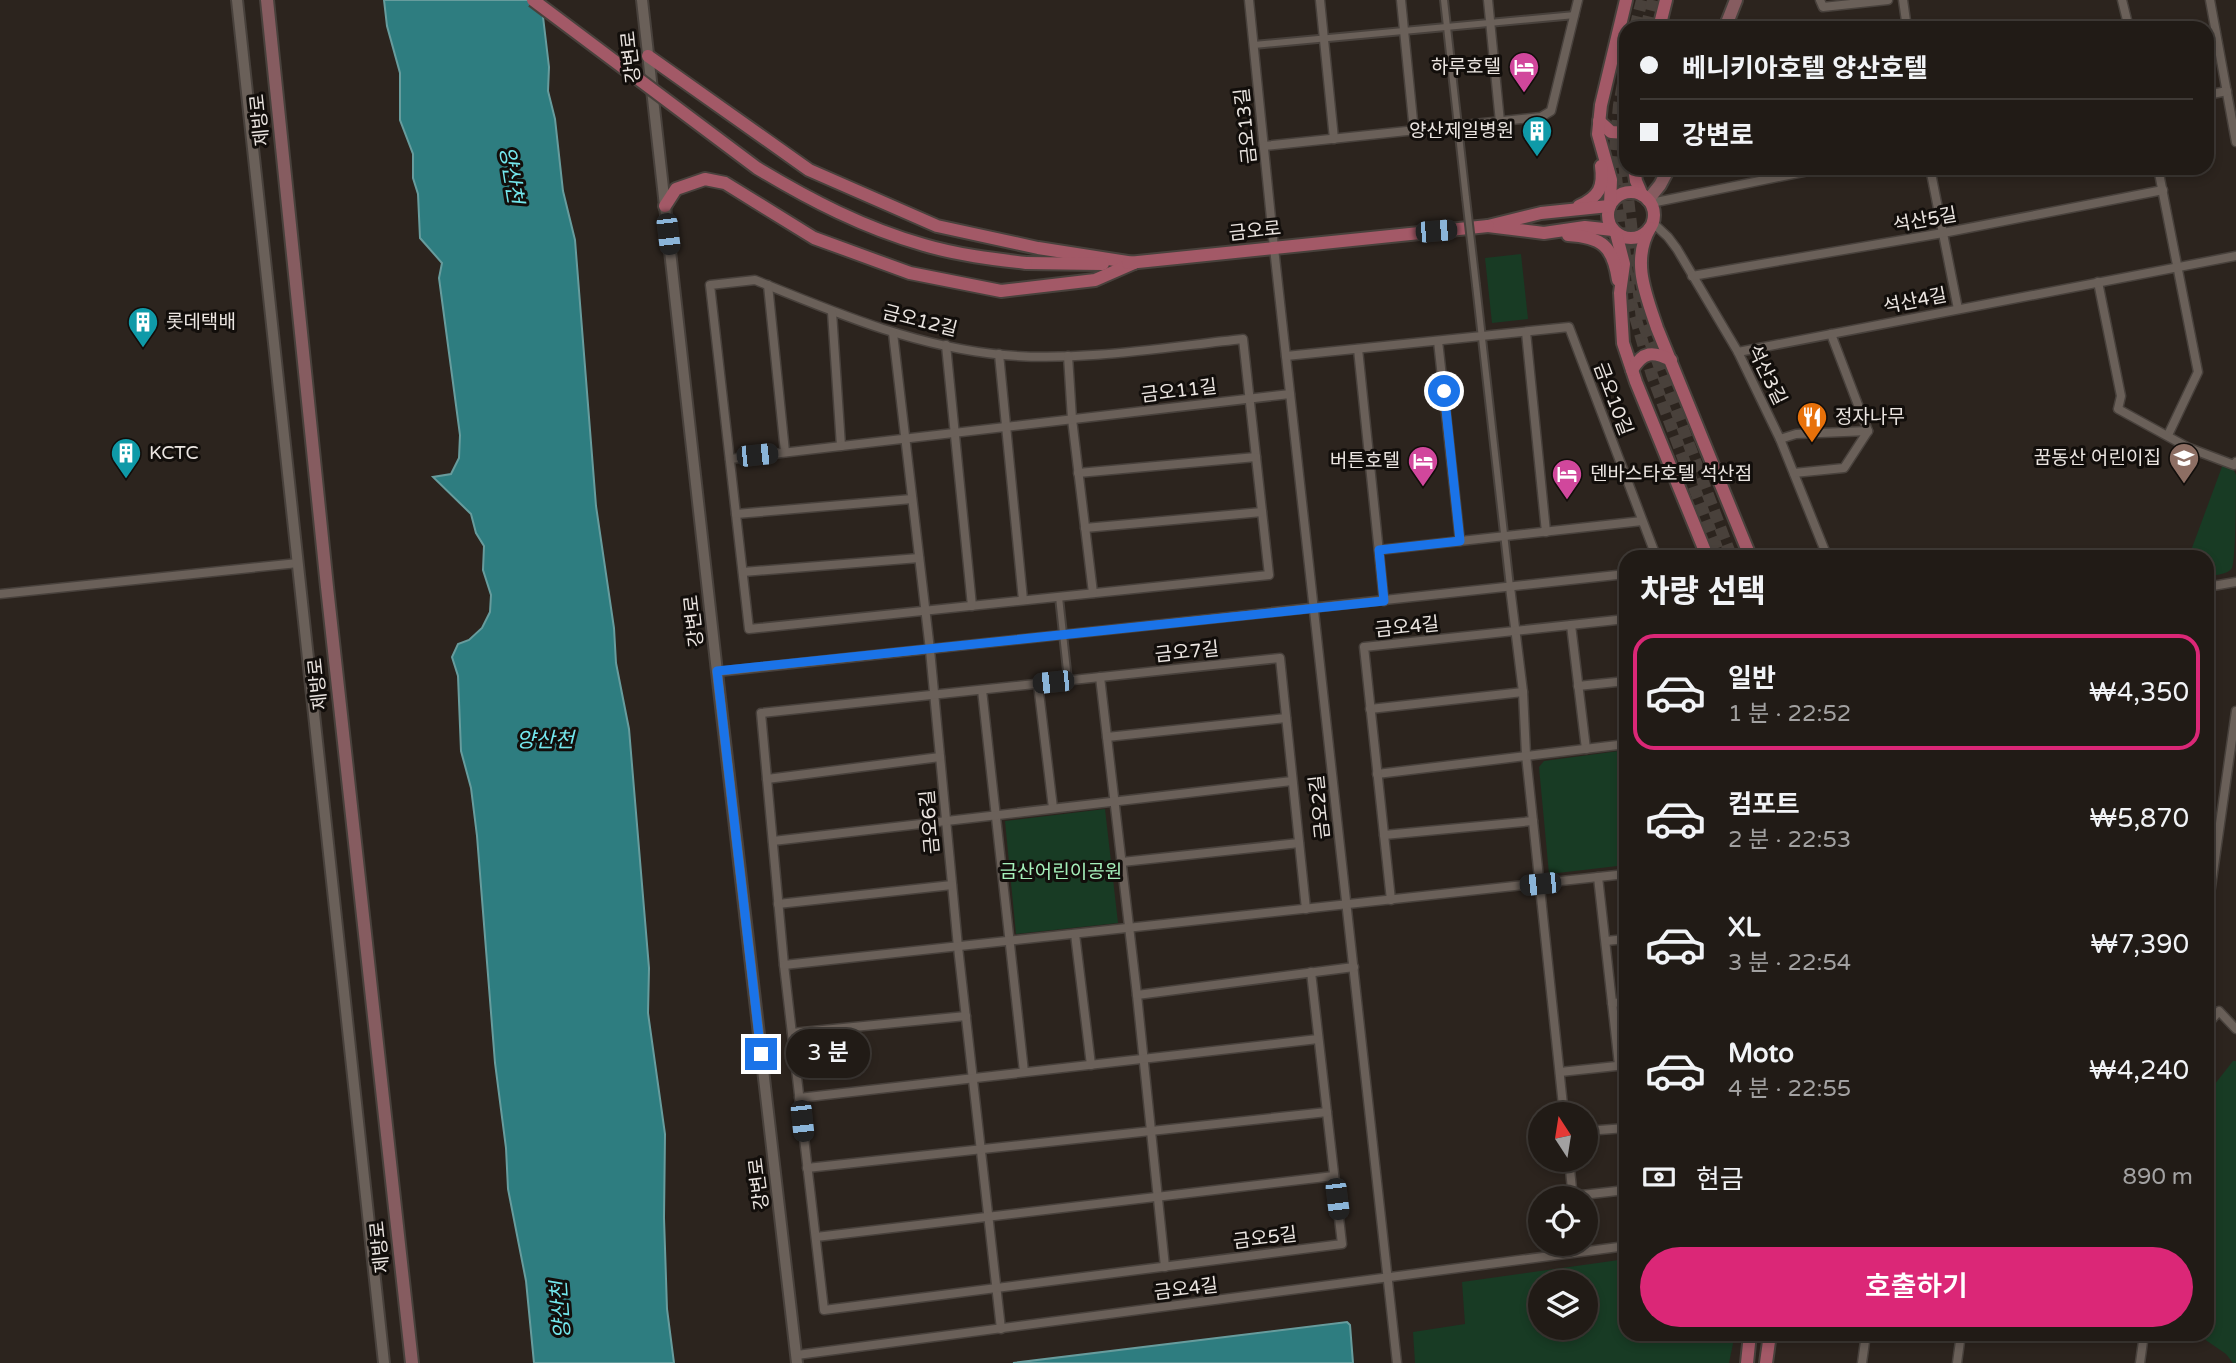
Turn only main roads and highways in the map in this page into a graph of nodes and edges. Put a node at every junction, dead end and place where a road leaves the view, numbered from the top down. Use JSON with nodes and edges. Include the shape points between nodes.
{"nodes":[{"id":1,"x":267,"y":0,"type":"edge"},
{"id":2,"x":533,"y":0,"type":"edge"},
{"id":3,"x":1626,"y":0,"type":"edge"},
{"id":4,"x":1665,"y":0,"type":"edge"},
{"id":5,"x":1736,"y":0,"type":"edge"},
{"id":6,"x":1621,"y":21,"type":"edge"},
{"id":7,"x":1660,"y":21,"type":"edge"},
{"id":8,"x":1728,"y":21,"type":"edge"},
{"id":9,"x":1619,"y":29,"type":"edge"},
{"id":10,"x":648,"y":56,"type":"road end"},
{"id":11,"x":1599,"y":128,"type":"junction"},
{"id":12,"x":1619,"y":133,"type":"edge"},
{"id":13,"x":1635,"y":175,"type":"edge"},
{"id":14,"x":1666,"y":175,"type":"edge"},
{"id":15,"x":1647,"y":199,"type":"junction"},
{"id":16,"x":665,"y":206,"type":"road end"},
{"id":17,"x":1610,"y":206,"type":"junction"},
{"id":18,"x":1562,"y":211,"type":"junction"},
{"id":19,"x":1488,"y":226,"type":"junction"},
{"id":20,"x":1651,"y":226,"type":"junction"},
{"id":21,"x":1615,"y":231,"type":"junction"},
{"id":22,"x":1544,"y":233,"type":"junction"},
{"id":23,"x":1134,"y":263,"type":"junction"},
{"id":24,"x":1619,"y":293,"type":"junction"},
{"id":25,"x":1671,"y":360,"type":"junction"},
{"id":26,"x":1632,"y":370,"type":"junction"},
{"id":27,"x":1705,"y":550,"type":"edge"},
{"id":28,"x":1748,"y":550,"type":"edge"},
{"id":29,"x":1750,"y":1341,"type":"edge"},
{"id":30,"x":1769,"y":1341,"type":"edge"},
{"id":31,"x":412,"y":1363,"type":"edge"},
{"id":32,"x":1747,"y":1363,"type":"edge"},
{"id":33,"x":1766,"y":1363,"type":"edge"}],
"edges":[{"from":1,"to":31,"type":"main road","name":"제방로"},
{"from":2,"to":23,"type":"main road","name":"금오로","bridge":true,"via":[[757,168],[855,221],[971,256],[1026,263]]},
{"from":3,"to":6,"type":"main road"},
{"from":4,"to":7,"type":"main road"},
{"from":5,"to":8,"type":"main road"},
{"from":9,"to":11,"type":"main road"},
{"from":10,"to":23,"type":"main road","via":[[809,170],[937,226]]},
{"from":11,"to":12,"type":"main road"},
{"from":11,"to":17,"type":"main road","via":[[1611,180]]},
{"from":11,"to":18,"type":"main road","via":[[1600,190],[1590,200]]},
{"from":13,"to":15,"type":"main road"},
{"from":14,"to":15,"type":"main road"},
{"from":15,"to":17,"type":"main road","via":[[1635,192],[1620,194]]},
{"from":15,"to":20,"type":"main road","via":[[1654,216]]},
{"from":16,"to":23,"type":"main road","via":[[676,188],[705,179],[725,183],[814,238],[910,273],[1001,291],[1095,280]]},
{"from":17,"to":18,"type":"main road","name":"금오로"},
{"from":17,"to":21,"type":"main road","via":[[1608,219]]},
{"from":18,"to":19,"type":"main road","name":"금오로"},
{"from":19,"to":22,"type":"main road","name":"금오로"},
{"from":19,"to":23,"type":"main road","name":"금오로"},
{"from":20,"to":21,"type":"main road","via":[[1637,237],[1623,237]]},
{"from":20,"to":25,"type":"main road","via":[[1641,246],[1640,270]]},
{"from":21,"to":22,"type":"main road","name":"금오로","via":[[1585,227]]},
{"from":21,"to":24,"type":"main road","via":[[1624,264]]},
{"from":22,"to":24,"type":"main road","via":[[1599,241],[1613,257]]},
{"from":24,"to":26,"type":"main road","via":[[1623,343]]},
{"from":25,"to":26,"type":"main road","via":[[1657,353],[1646,354]]},
{"from":25,"to":28,"type":"main road"},
{"from":26,"to":27,"type":"main road"},
{"from":29,"to":32,"type":"main road"},
{"from":30,"to":33,"type":"main road"}]}
